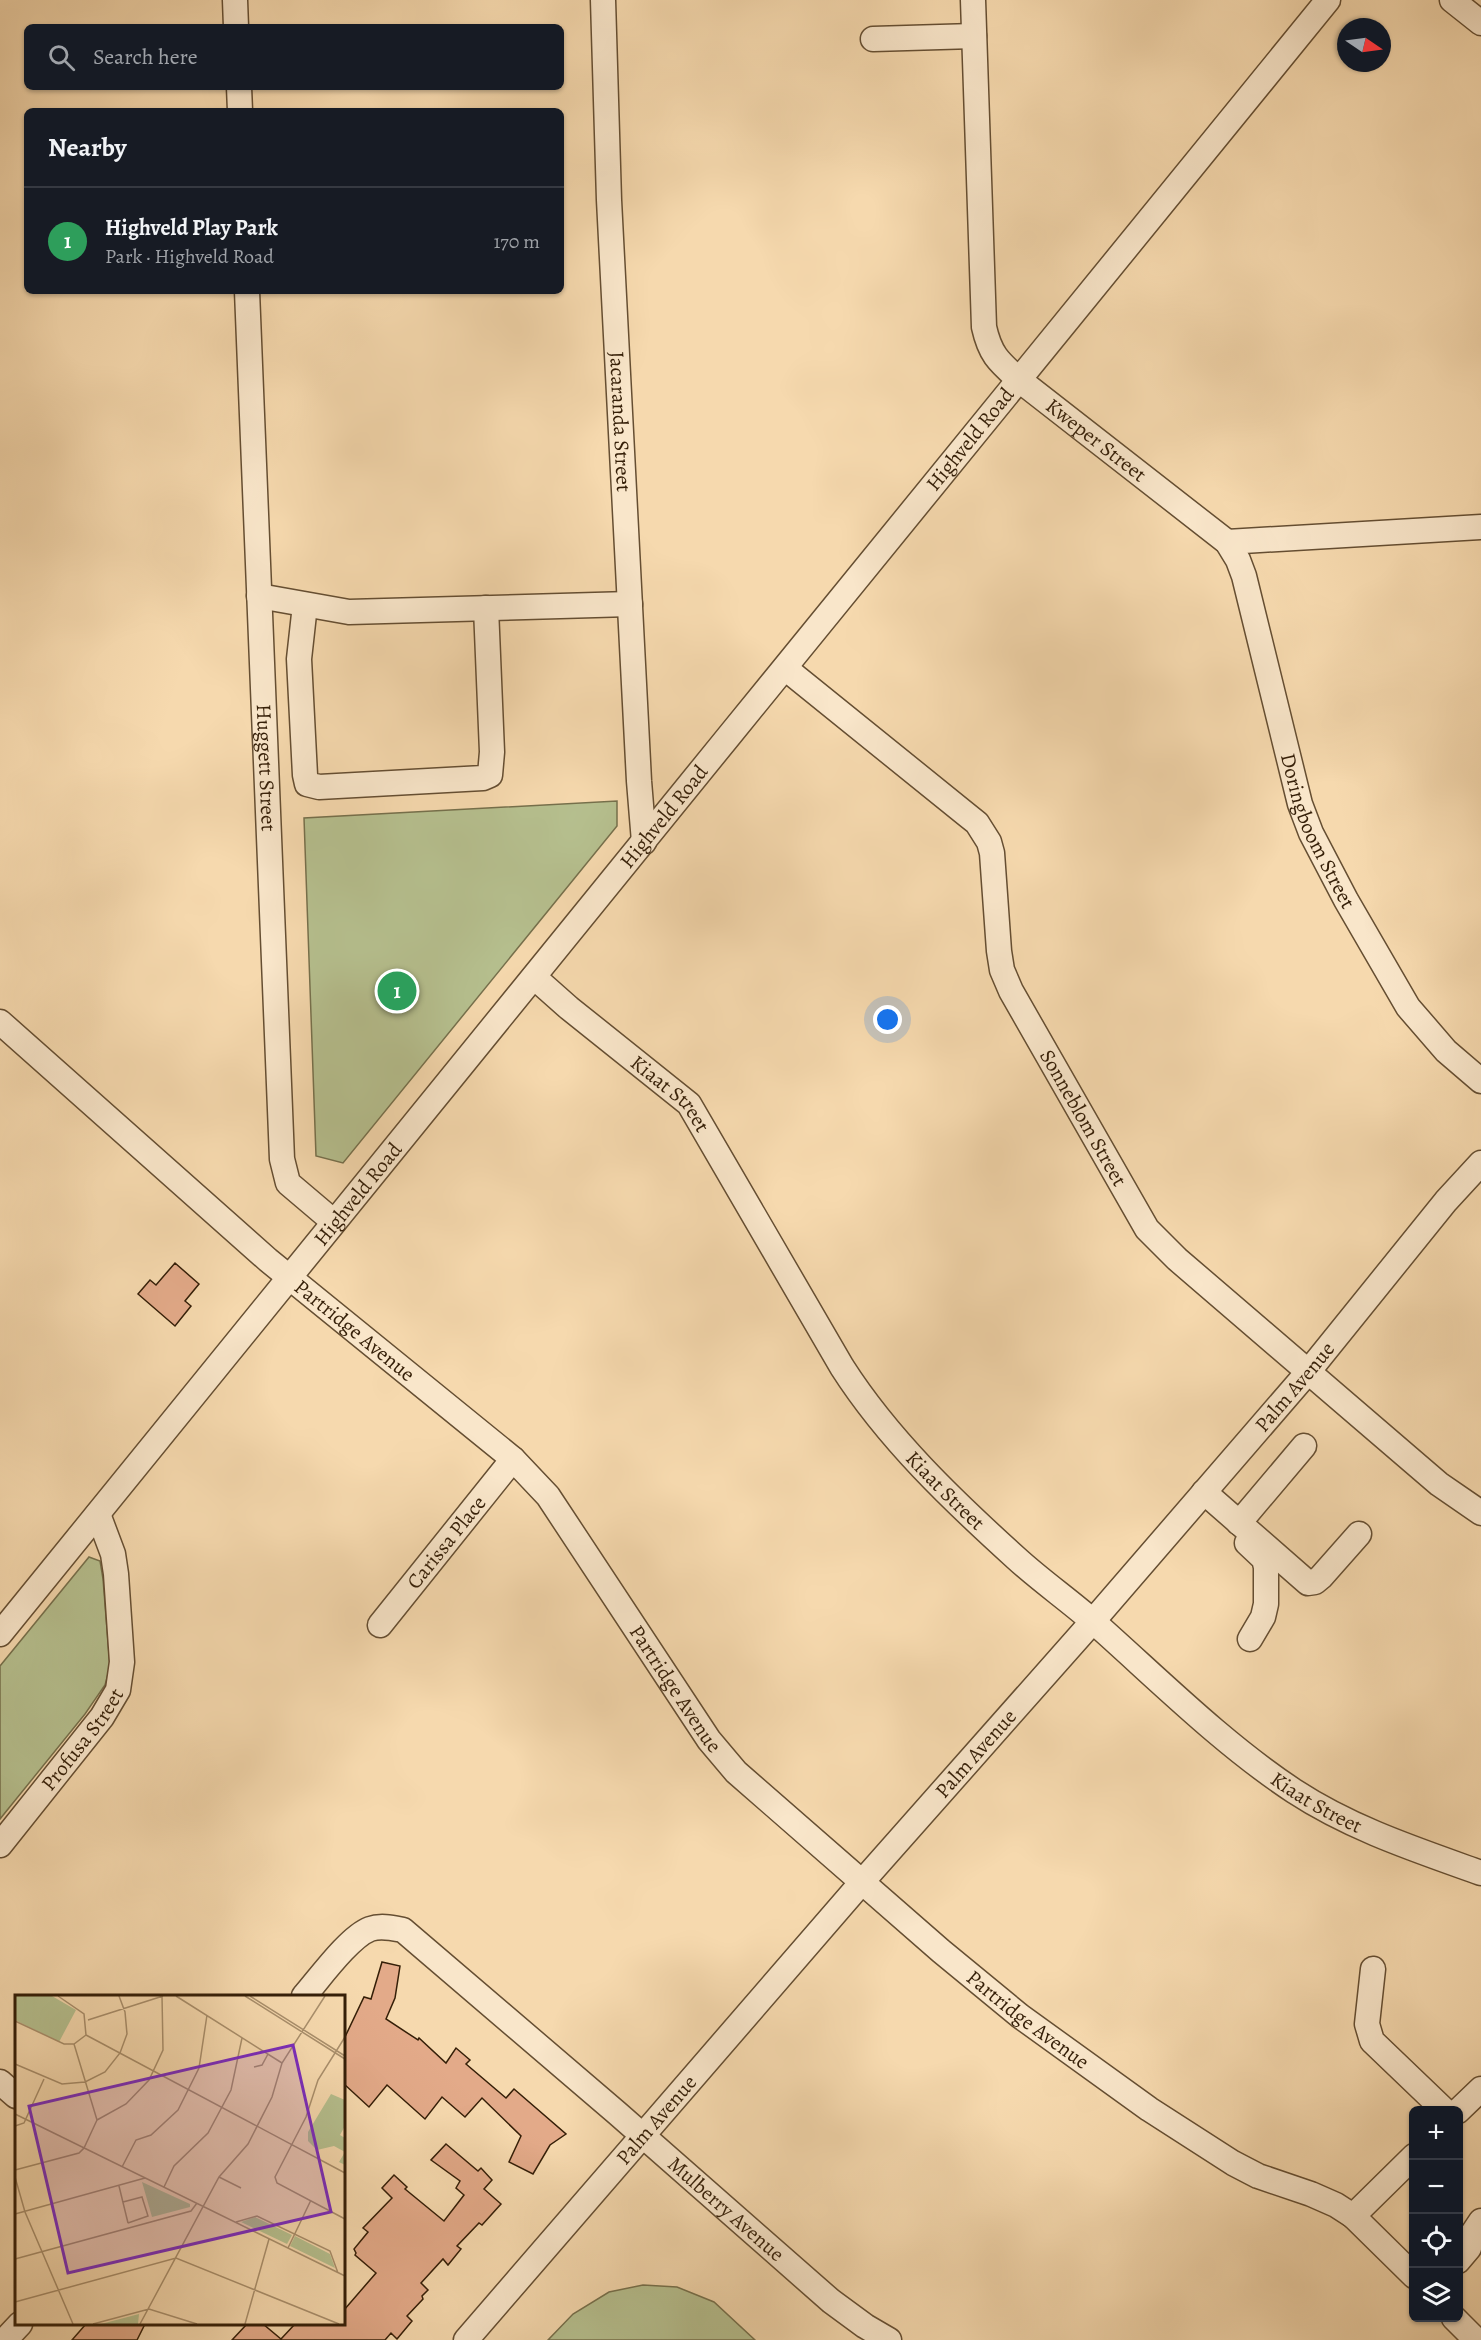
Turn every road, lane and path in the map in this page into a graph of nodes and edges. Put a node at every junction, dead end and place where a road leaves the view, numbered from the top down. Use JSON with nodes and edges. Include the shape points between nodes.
{"nodes":[{"id":1,"x":235,"y":0,"type":"edge"},
{"id":2,"x":603,"y":0,"type":"edge"},
{"id":3,"x":973,"y":0,"type":"edge"},
{"id":4,"x":1328,"y":0,"type":"edge"},
{"id":5,"x":1452,"y":0,"type":"edge"},
{"id":6,"x":1481,"y":23,"type":"edge"},
{"id":7,"x":236,"y":24,"type":"edge"},
{"id":8,"x":974,"y":36,"type":"junction"},
{"id":9,"x":873,"y":39,"type":"dead end"},
{"id":10,"x":239,"y":90,"type":"edge"},
{"id":11,"x":240,"y":108,"type":"edge"},
{"id":12,"x":247,"y":294,"type":"edge"},
{"id":13,"x":1018,"y":379,"type":"junction"},
{"id":14,"x":1481,"y":527,"type":"edge"},
{"id":15,"x":1227,"y":542,"type":"junction"},
{"id":16,"x":259,"y":596,"type":"junction"},
{"id":17,"x":630,"y":604,"type":"junction"},
{"id":18,"x":305,"y":605,"type":"junction"},
{"id":19,"x":486,"y":608,"type":"junction"},
{"id":20,"x":785,"y":668,"type":"junction"},
{"id":21,"x":645,"y":842,"type":"junction"},
{"id":22,"x":534,"y":977,"type":"junction"},
{"id":23,"x":0,"y":1022,"type":"edge"},
{"id":24,"x":1481,"y":1082,"type":"edge"},
{"id":25,"x":1481,"y":1163,"type":"edge"},
{"id":26,"x":334,"y":1222,"type":"junction"},
{"id":27,"x":289,"y":1277,"type":"junction"},
{"id":28,"x":1308,"y":1372,"type":"junction"},
{"id":29,"x":1304,"y":1446,"type":"dead end"},
{"id":30,"x":513,"y":1459,"type":"junction"},
{"id":31,"x":1200,"y":1498,"type":"junction"},
{"id":32,"x":1481,"y":1513,"type":"edge"},
{"id":33,"x":98,"y":1514,"type":"junction"},
{"id":34,"x":1239,"y":1522,"type":"junction"},
{"id":35,"x":1359,"y":1534,"type":"dead end"},
{"id":36,"x":1093,"y":1621,"type":"junction"},
{"id":37,"x":380,"y":1625,"type":"dead end"},
{"id":38,"x":0,"y":1634,"type":"edge"},
{"id":39,"x":1250,"y":1639,"type":"dead end"},
{"id":40,"x":0,"y":1845,"type":"edge"},
{"id":41,"x":1481,"y":1873,"type":"edge"},
{"id":42,"x":862,"y":1882,"type":"junction"},
{"id":43,"x":1373,"y":1969,"type":"dead end"},
{"id":44,"x":305,"y":1995,"type":"edge"},
{"id":45,"x":0,"y":2082,"type":"edge"},
{"id":46,"x":1481,"y":2089,"type":"edge"},
{"id":47,"x":15,"y":2095,"type":"edge"},
{"id":48,"x":1440,"y":2106,"type":"edge"},
{"id":49,"x":1463,"y":2106,"type":"edge"},
{"id":50,"x":643,"y":2136,"type":"junction"},
{"id":51,"x":1409,"y":2160,"type":"edge"},
{"id":52,"x":1353,"y":2216,"type":"junction"},
{"id":53,"x":1481,"y":2221,"type":"edge"},
{"id":54,"x":1470,"y":2256,"type":"edge"},
{"id":55,"x":1409,"y":2272,"type":"edge"},
{"id":56,"x":1458,"y":2322,"type":"edge"},
{"id":57,"x":19,"y":2325,"type":"edge"},
{"id":58,"x":5,"y":2340,"type":"edge"},
{"id":59,"x":466,"y":2340,"type":"edge"},
{"id":60,"x":890,"y":2340,"type":"edge"},
{"id":61,"x":1476,"y":2340,"type":"edge"}],
"edges":[{"from":1,"to":7,"type":"street"},
{"from":2,"to":17,"type":"street","name":"Jacaranda Street"},
{"from":3,"to":8,"type":"street","name":"Kweper Street"},
{"from":4,"to":13,"type":"street","name":"Highveld Road"},
{"from":5,"to":6,"type":"street"},
{"from":8,"to":9,"type":"street"},
{"from":8,"to":13,"type":"street","name":"Kweper Street","via":[[984,327],[998,362]]},
{"from":10,"to":11,"type":"street"},
{"from":12,"to":16,"type":"street","name":"Huggett Street"},
{"from":13,"to":15,"type":"street","name":"Kweper Street"},
{"from":13,"to":20,"type":"street","name":"Highveld Road"},
{"from":14,"to":15,"type":"street"},
{"from":15,"to":24,"type":"street","name":"Doringboom Street","via":[[1244,576],[1300,804],[1311,833],[1408,1007],[1446,1051]]},
{"from":16,"to":18,"type":"street"},
{"from":16,"to":26,"type":"street","name":"Huggett Street","via":[[282,1159],[288,1184]]},
{"from":17,"to":19,"type":"street"},
{"from":17,"to":21,"type":"street","name":"Jacaranda Street"},
{"from":18,"to":19,"type":"street","via":[[349,612]]},
{"from":18,"to":19,"type":"street","via":[[299,659],[304,775],[307,784],[319,788],[490,775],[493,759]]},
{"from":20,"to":21,"type":"street","name":"Highveld Road"},
{"from":20,"to":28,"type":"street","name":"Sonneblom Street","via":[[967,814],[985,833],[992,854],[1002,970],[1135,1211],[1160,1243]]},
{"from":21,"to":22,"type":"street","name":"Highveld Road"},
{"from":22,"to":26,"type":"street","name":"Highveld Road"},
{"from":22,"to":36,"type":"street","name":"Kiaat Street","via":[[689,1104],[864,1401],[908,1453],[1016,1558]]},
{"from":23,"to":27,"type":"street","name":"Partridge Avenue"},
{"from":25,"to":28,"type":"street","name":"Palm Avenue"},
{"from":26,"to":27,"type":"street","name":"Highveld Road"},
{"from":27,"to":30,"type":"street","name":"Partridge Avenue"},
{"from":27,"to":33,"type":"street","name":"Highveld Road"},
{"from":28,"to":31,"type":"street","name":"Palm Avenue"},
{"from":28,"to":32,"type":"street","name":"Sonneblom Street","via":[[1439,1484]]},
{"from":29,"to":34,"type":"street"},
{"from":30,"to":37,"type":"street","name":"Carissa Place"},
{"from":30,"to":42,"type":"street","name":"Partridge Avenue","via":[[548,1496],[719,1755]]},
{"from":31,"to":34,"type":"street"},
{"from":31,"to":36,"type":"street","name":"Palm Avenue"},
{"from":31,"to":39,"type":"street","via":[[1264,1559],[1266,1604]]},
{"from":33,"to":38,"type":"street","name":"Highveld Road"},
{"from":33,"to":40,"type":"street","name":"Profusa Street","via":[[116,1574],[122,1662],[118,1690],[102,1717]]},
{"from":34,"to":35,"type":"street","via":[[1308,1583],[1321,1577]]},
{"from":36,"to":41,"type":"street","name":"Kiaat Street","via":[[1221,1734],[1294,1790],[1368,1831]]},
{"from":36,"to":42,"type":"street","name":"Palm Avenue"},
{"from":42,"to":50,"type":"street","name":"Palm Avenue"},
{"from":42,"to":52,"type":"street","name":"Partridge Avenue","via":[[1020,2016],[1149,2109],[1247,2171],[1324,2199]]},
{"from":43,"to":48,"type":"street","via":[[1367,2024],[1372,2041]]},
{"from":44,"to":50,"type":"street","name":"Mulberry Avenue","via":[[350,1943],[371,1929],[403,1930]]},
{"from":45,"to":47,"type":"street"},
{"from":46,"to":49,"type":"street"},
{"from":50,"to":59,"type":"street","name":"Palm Avenue"},
{"from":50,"to":60,"type":"street","name":"Mulberry Avenue","via":[[831,2301]]},
{"from":51,"to":52,"type":"street"},
{"from":52,"to":55,"type":"street","name":"Partridge Avenue"},
{"from":53,"to":54,"type":"street","via":[[1473,2234]]},
{"from":56,"to":61,"type":"street"},
{"from":57,"to":58,"type":"street"}]}
